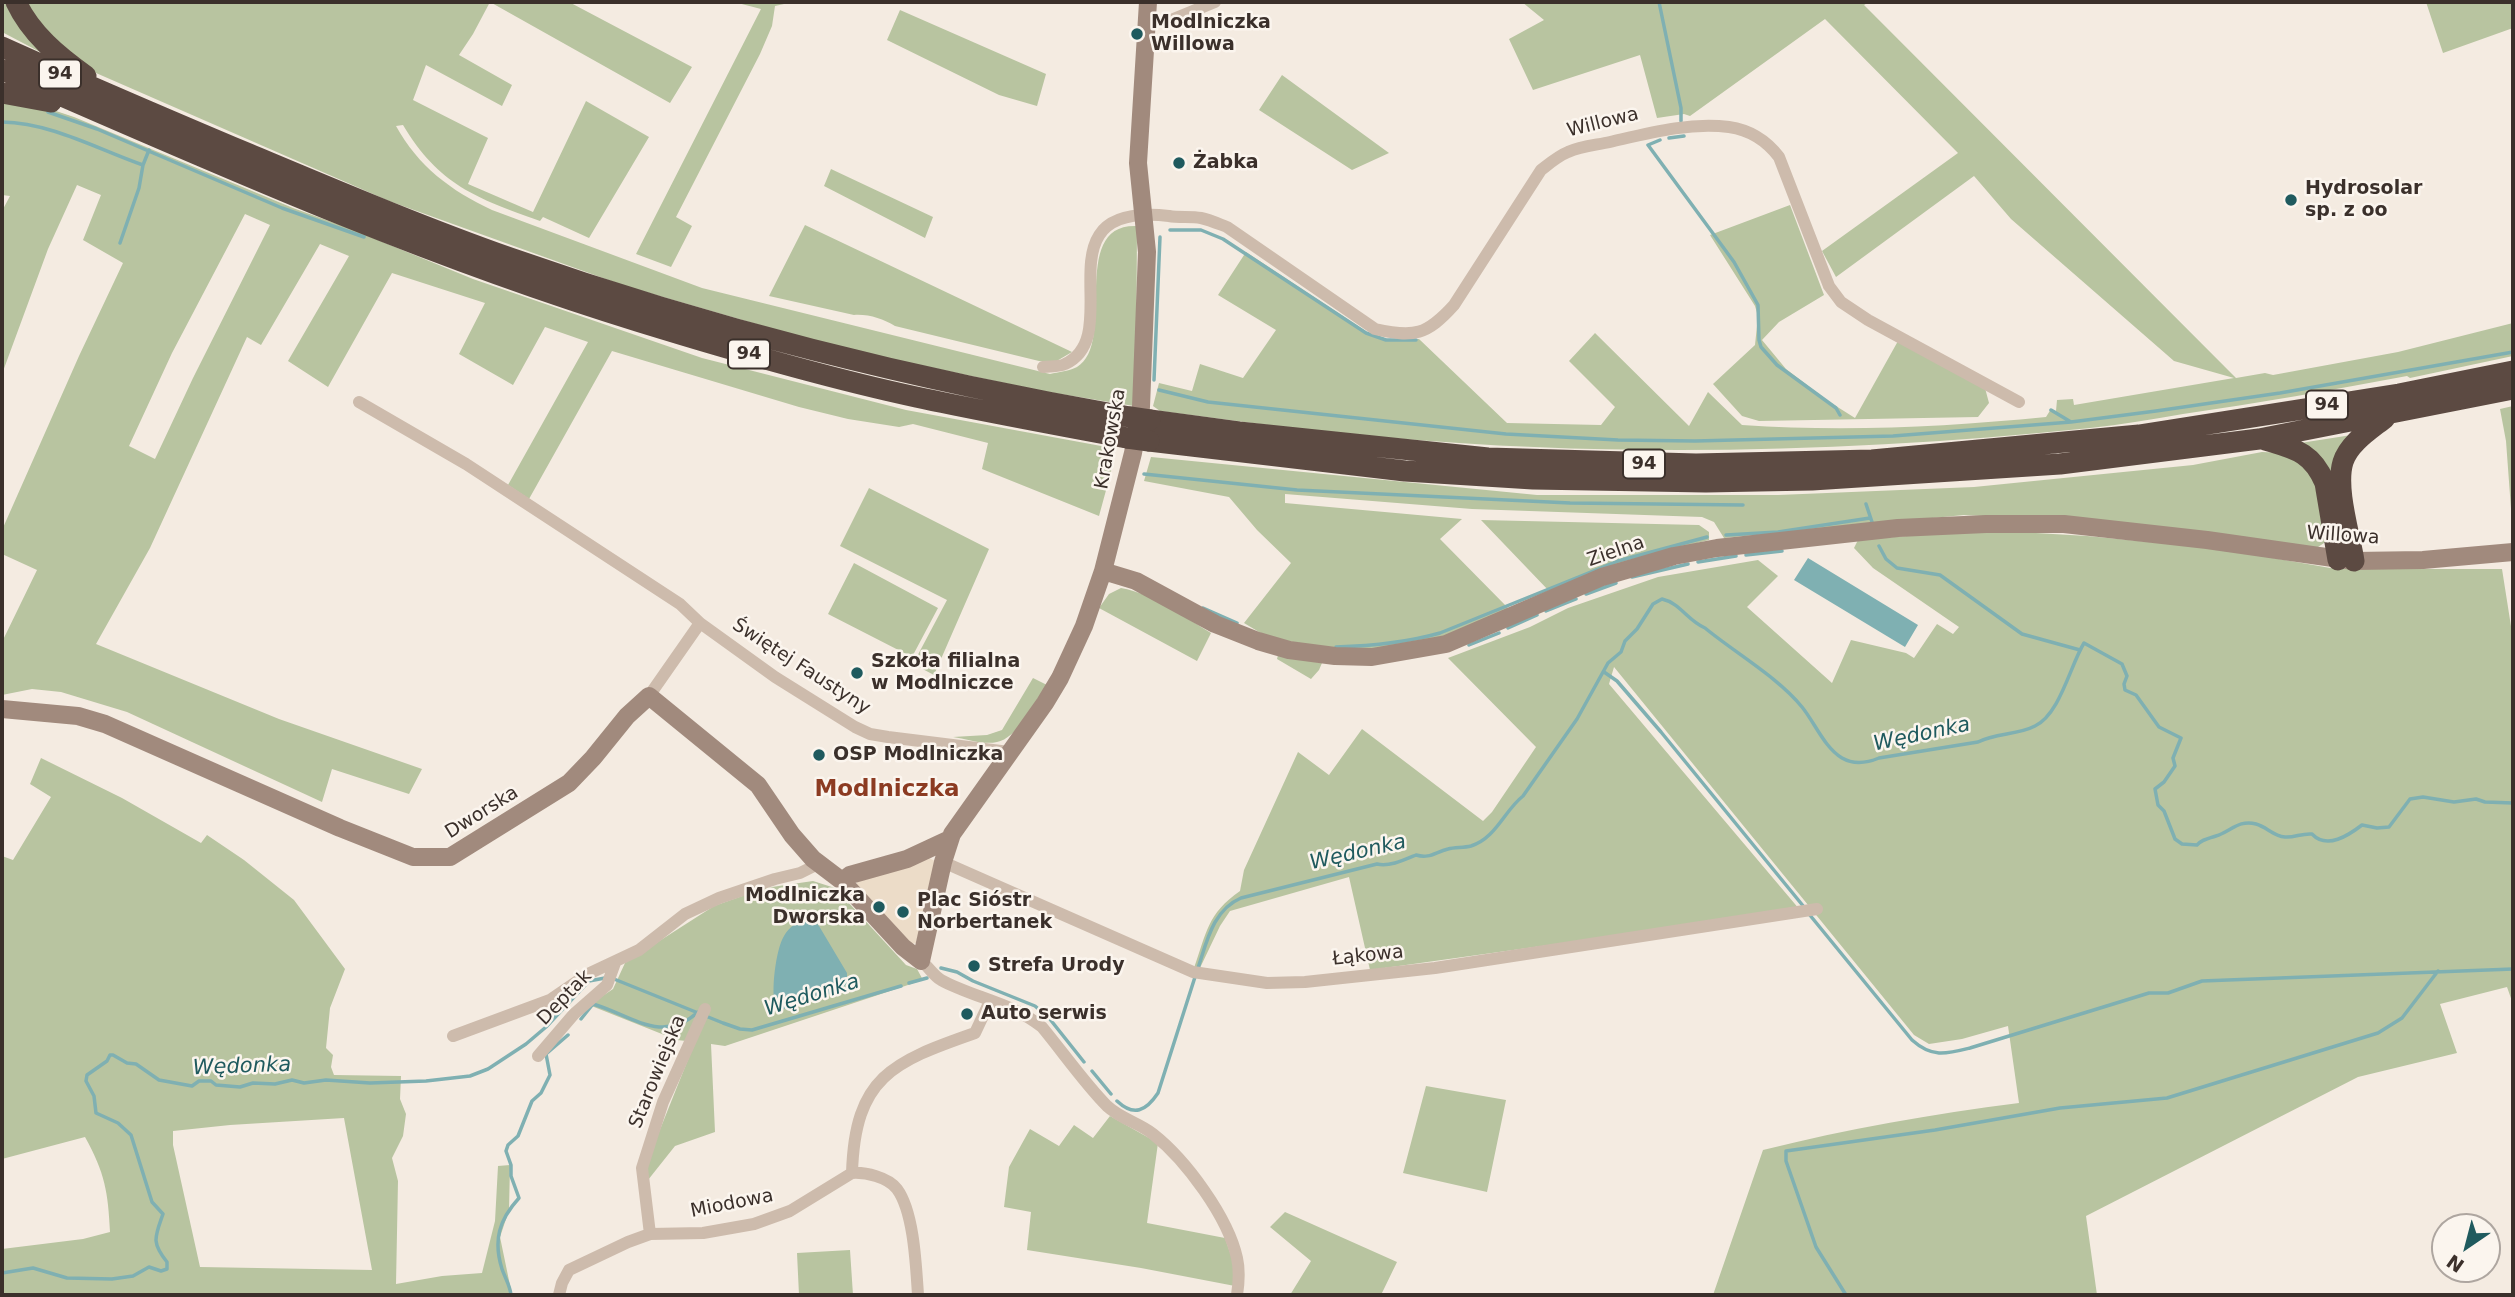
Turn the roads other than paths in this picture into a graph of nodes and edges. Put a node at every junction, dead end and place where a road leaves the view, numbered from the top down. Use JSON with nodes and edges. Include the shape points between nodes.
{"nodes":[{"id":1,"x":16,"y":2,"type":"edge"},
{"id":2,"x":1148,"y":2,"type":"edge"},
{"id":3,"x":1215,"y":2,"type":"edge"},
{"id":4,"x":1147,"y":22,"type":"junction"},
{"id":5,"x":2,"y":47,"type":"edge"},
{"id":6,"x":2,"y":69,"type":"edge"},
{"id":7,"x":2,"y":93,"type":"edge"},
{"id":8,"x":112,"y":107,"type":"junction"},
{"id":9,"x":1144,"y":213,"type":"junction"},
{"id":10,"x":1043,"y":366,"type":"dead end"},
{"id":11,"x":2513,"y":371,"type":"edge"},
{"id":12,"x":2513,"y":389,"type":"edge"},
{"id":13,"x":2019,"y":401,"type":"dead end"},
{"id":14,"x":359,"y":402,"type":"dead end"},
{"id":15,"x":2389,"y":415,"type":"junction"},
{"id":16,"x":1139,"y":429,"type":"junction"},
{"id":17,"x":2259,"y":439,"type":"junction"},
{"id":18,"x":2171,"y":536,"type":"joint"},
{"id":19,"x":2513,"y":552,"type":"edge"},
{"id":20,"x":2346,"y":561,"type":"junction"},
{"id":21,"x":1102,"y":571,"type":"junction"},
{"id":22,"x":700,"y":623,"type":"junction"},
{"id":23,"x":649,"y":696,"type":"junction"},
{"id":24,"x":2,"y":709,"type":"edge"},
{"id":25,"x":1009,"y":752,"type":"junction"},
{"id":26,"x":950,"y":839,"type":"junction"},
{"id":27,"x":943,"y":862,"type":"junction"},
{"id":28,"x":818,"y":864,"type":"junction"},
{"id":29,"x":842,"y":881,"type":"junction"},
{"id":30,"x":1817,"y":909,"type":"dead end"},
{"id":31,"x":921,"y":961,"type":"junction"},
{"id":32,"x":615,"y":963,"type":"junction"},
{"id":33,"x":990,"y":1001,"type":"junction"},
{"id":34,"x":702,"y":1015,"type":"dead end"},
{"id":35,"x":453,"y":1036,"type":"dead end"},
{"id":36,"x":538,"y":1056,"type":"dead end"},
{"id":37,"x":852,"y":1173,"type":"junction"},
{"id":38,"x":650,"y":1234,"type":"junction"},
{"id":39,"x":559,"y":1295,"type":"edge"},
{"id":40,"x":918,"y":1295,"type":"edge"},
{"id":41,"x":1237,"y":1295,"type":"edge"}],
"edges":[{"from":1,"to":8,"type":"highway","via":[[50,48]]},
{"from":2,"to":4,"type":"street","name":"Krakowska"},
{"from":3,"to":4,"type":"street","via":[[1171,20]]},
{"from":4,"to":9,"type":"street","name":"Krakowska","via":[[1138,163]]},
{"from":5,"to":8,"type":"highway","number":"94"},
{"from":6,"to":8,"type":"highway"},
{"from":7,"to":8,"type":"highway","number":"94"},
{"from":8,"to":16,"type":"highway","number":"94","via":[[509,258],[666,309],[760,337]]},
{"from":9,"to":10,"type":"street","via":[[1102,230],[1090,265],[1085,342],[1064,365]]},
{"from":9,"to":13,"type":"street","name":"Willowa","via":[[1201,218],[1227,227],[1375,329],[1399,334],[1421,331],[1436,324],[1454,305],[1536,178],[1557,157],[1660,131],[1731,128],[1756,136],[1779,157],[1829,286],[1841,302]]},
{"from":9,"to":21,"type":"street","name":"Krakowska","via":[[1147,252],[1141,407]]},
{"from":11,"to":16,"type":"highway","number":"94","via":[[2139,435],[1872,460],[1696,464],[1488,458],[1239,432]]},
{"from":12,"to":15,"type":"highway","number":"94"},
{"from":14,"to":22,"type":"street","name":"Świętej Faustyny","via":[[541,511],[680,604]]},
{"from":15,"to":17,"type":"highway","number":"94"},
{"from":15,"to":20,"type":"highway","via":[[2358,440],[2343,461]]},
{"from":16,"to":17,"type":"highway","number":"94","via":[[1405,471],[1706,482],[1893,476],[2060,464]]},
{"from":17,"to":20,"type":"highway","via":[[2311,459],[2325,483]]},
{"from":18,"to":20,"type":"street","name":"Willowa"},
{"from":18,"to":21,"type":"street","name":"Zielna","via":[[2064,524],[1986,524],[1898,528],[1717,548],[1602,577],[1446,644],[1372,657],[1289,650],[1258,641],[1215,624],[1136,581]]},
{"from":19,"to":20,"type":"street","name":"Willowa"},
{"from":21,"to":25,"type":"street","name":"Krakowska","via":[[1060,678]]},
{"from":22,"to":23,"type":"street"},
{"from":22,"to":25,"type":"street","name":"Świętej Faustyny","via":[[775,677],[870,734]]},
{"from":23,"to":24,"type":"street","name":"Dworska","via":[[569,783],[450,857],[426,858],[370,841],[106,724],[78,716]]},
{"from":23,"to":28,"type":"street","via":[[758,785]]},
{"from":25,"to":26,"type":"street","name":"Krakowska"},
{"from":26,"to":27,"type":"street"},
{"from":26,"to":29,"type":"street"},
{"from":27,"to":30,"type":"street","name":"Łąkowa","via":[[1193,972],[1267,983],[1435,968]]},
{"from":27,"to":31,"type":"street"},
{"from":28,"to":29,"type":"street"},
{"from":28,"to":32,"type":"street","via":[[685,914]]},
{"from":29,"to":31,"type":"street","via":[[902,947]]},
{"from":31,"to":33,"type":"street","via":[[939,979]]},
{"from":32,"to":35,"type":"street","via":[[588,974],[550,1000]]},
{"from":32,"to":36,"type":"street","name":"Deptak","via":[[607,985]]},
{"from":33,"to":37,"type":"street","via":[[975,1033],[925,1051],[876,1084],[857,1126]]},
{"from":33,"to":41,"type":"street","via":[[1021,1012],[1042,1027],[1107,1105],[1149,1131],[1180,1158],[1203,1190],[1237,1255]]},
{"from":34,"to":38,"type":"street","name":"Starowiejska","via":[[663,1102],[642,1168]]},
{"from":37,"to":38,"type":"street","name":"Miodowa","via":[[790,1211],[754,1224],[703,1233]]},
{"from":37,"to":40,"type":"street","via":[[863,1172],[896,1188],[906,1208]]},
{"from":38,"to":39,"type":"street","name":"Miodowa","via":[[569,1270]]}]}
